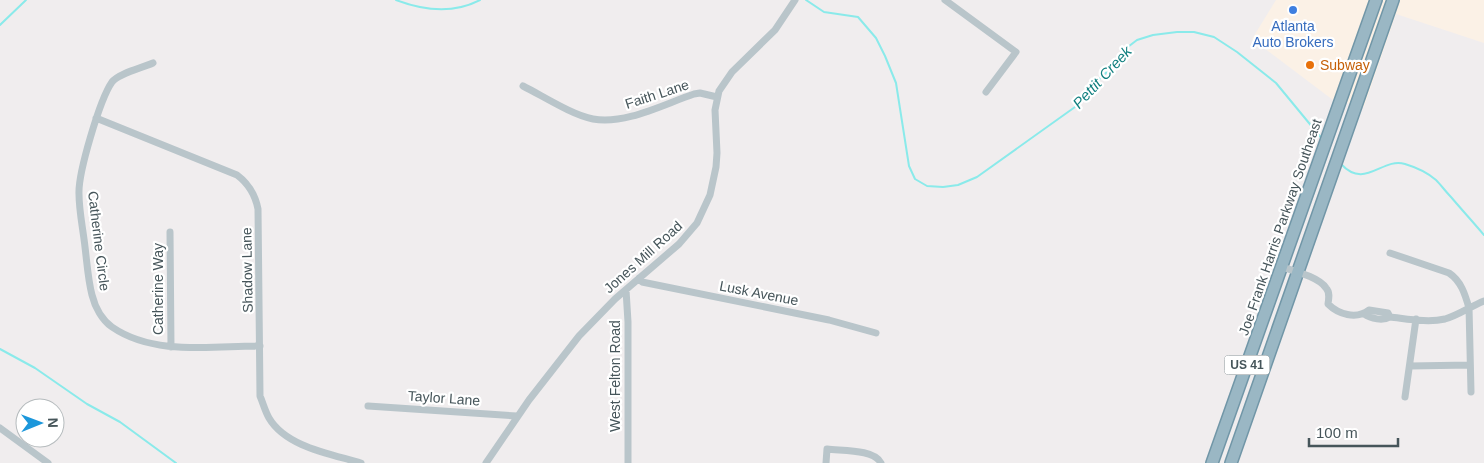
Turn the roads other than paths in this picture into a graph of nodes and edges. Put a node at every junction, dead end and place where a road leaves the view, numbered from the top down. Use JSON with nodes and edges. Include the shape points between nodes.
{"nodes":[{"id":1,"x":945,"y":0,"type":"edge"},
{"id":2,"x":1376,"y":0,"type":"edge"},
{"id":3,"x":1393,"y":0,"type":"edge"},
{"id":4,"x":794,"y":2,"type":"edge"},
{"id":5,"x":153,"y":63,"type":"dead end"},
{"id":6,"x":523,"y":86,"type":"dead end"},
{"id":7,"x":986,"y":92,"type":"dead end"},
{"id":8,"x":717,"y":98,"type":"junction"},
{"id":9,"x":96,"y":118,"type":"junction"},
{"id":10,"x":170,"y":232,"type":"dead end"},
{"id":11,"x":1390,"y":253,"type":"dead end"},
{"id":12,"x":1282,"y":267,"type":"junction"},
{"id":13,"x":1298,"y":272,"type":"junction"},
{"id":14,"x":639,"y":278,"type":"junction"},
{"id":15,"x":626,"y":290,"type":"junction"},
{"id":16,"x":1484,"y":301,"type":"edge"},
{"id":17,"x":1469,"y":308,"type":"junction"},
{"id":18,"x":1416,"y":320,"type":"junction"},
{"id":19,"x":876,"y":333,"type":"dead end"},
{"id":20,"x":260,"y":346,"type":"junction"},
{"id":21,"x":171,"y":347,"type":"junction"},
{"id":22,"x":1470,"y":365,"type":"junction"},
{"id":23,"x":1410,"y":366,"type":"junction"},
{"id":24,"x":1471,"y":392,"type":"dead end"},
{"id":25,"x":1405,"y":398,"type":"dead end"},
{"id":26,"x":368,"y":406,"type":"dead end"},
{"id":27,"x":517,"y":416,"type":"junction"},
{"id":28,"x":0,"y":428,"type":"edge"},
{"id":29,"x":48,"y":463,"type":"edge"},
{"id":30,"x":361,"y":463,"type":"edge"},
{"id":31,"x":486,"y":463,"type":"edge"},
{"id":32,"x":628,"y":463,"type":"edge"},
{"id":33,"x":826,"y":463,"type":"edge"},
{"id":34,"x":880,"y":463,"type":"edge"},
{"id":35,"x":1212,"y":463,"type":"edge"},
{"id":36,"x":1232,"y":463,"type":"edge"}],
"edges":[{"from":1,"to":7,"type":"street","via":[[1016,52]]},
{"from":2,"to":12,"type":"highway","name":"Joe Frank Harris Parkway Southeast","number":"US 41"},
{"from":3,"to":13,"type":"highway","number":"US 41"},
{"from":4,"to":8,"type":"street","name":"Jones Mill Road","via":[[774,30],[728,77]]},
{"from":5,"to":9,"type":"street","name":"Catherine Circle","via":[[113,81]]},
{"from":6,"to":8,"type":"street","name":"Faith Lane","via":[[594,119],[624,119],[694,94]]},
{"from":8,"to":14,"type":"street","name":"Jones Mill Road","via":[[717,163],[705,206],[688,234]]},
{"from":9,"to":20,"type":"street","name":"Shadow Lane","via":[[237,175],[250,186],[258,209]]},
{"from":9,"to":21,"type":"street","name":"Catherine Circle","via":[[78,193],[92,296],[101,315],[111,326],[129,336]]},
{"from":10,"to":21,"type":"street","name":"Catherine Way"},
{"from":11,"to":17,"type":"street","via":[[1456,277]]},
{"from":12,"to":13,"type":"street"},
{"from":12,"to":35,"type":"highway","name":"Joe Frank Harris Parkway Southeast","number":"US 41"},
{"from":13,"to":18,"type":"street","via":[[1327,288],[1328,304],[1344,314],[1364,314],[1369,310]]},
{"from":13,"to":36,"type":"highway","number":"US 41"},
{"from":14,"to":15,"type":"street","name":"Jones Mill Road"},
{"from":14,"to":19,"type":"street","name":"Lusk Avenue","via":[[642,282],[829,320]]},
{"from":15,"to":27,"type":"street","name":"Jones Mill Road","via":[[579,336]]},
{"from":15,"to":32,"type":"street","name":"West Felton Road"},
{"from":16,"to":17,"type":"street"},
{"from":17,"to":18,"type":"street","via":[[1445,319]]},
{"from":17,"to":22,"type":"street"},
{"from":18,"to":23,"type":"street"},
{"from":20,"to":21,"type":"street","name":"Catherine Circle"},
{"from":20,"to":30,"type":"street","name":"Shadow Lane","via":[[260,396],[269,418],[295,441]]},
{"from":22,"to":23,"type":"street"},
{"from":22,"to":24,"type":"street"},
{"from":23,"to":25,"type":"street"},
{"from":26,"to":27,"type":"street","name":"Taylor Lane"},
{"from":27,"to":31,"type":"street","name":"Jones Mill Road"},
{"from":28,"to":29,"type":"street"},
{"from":33,"to":34,"type":"street","via":[[827,449],[871,454]]}]}
